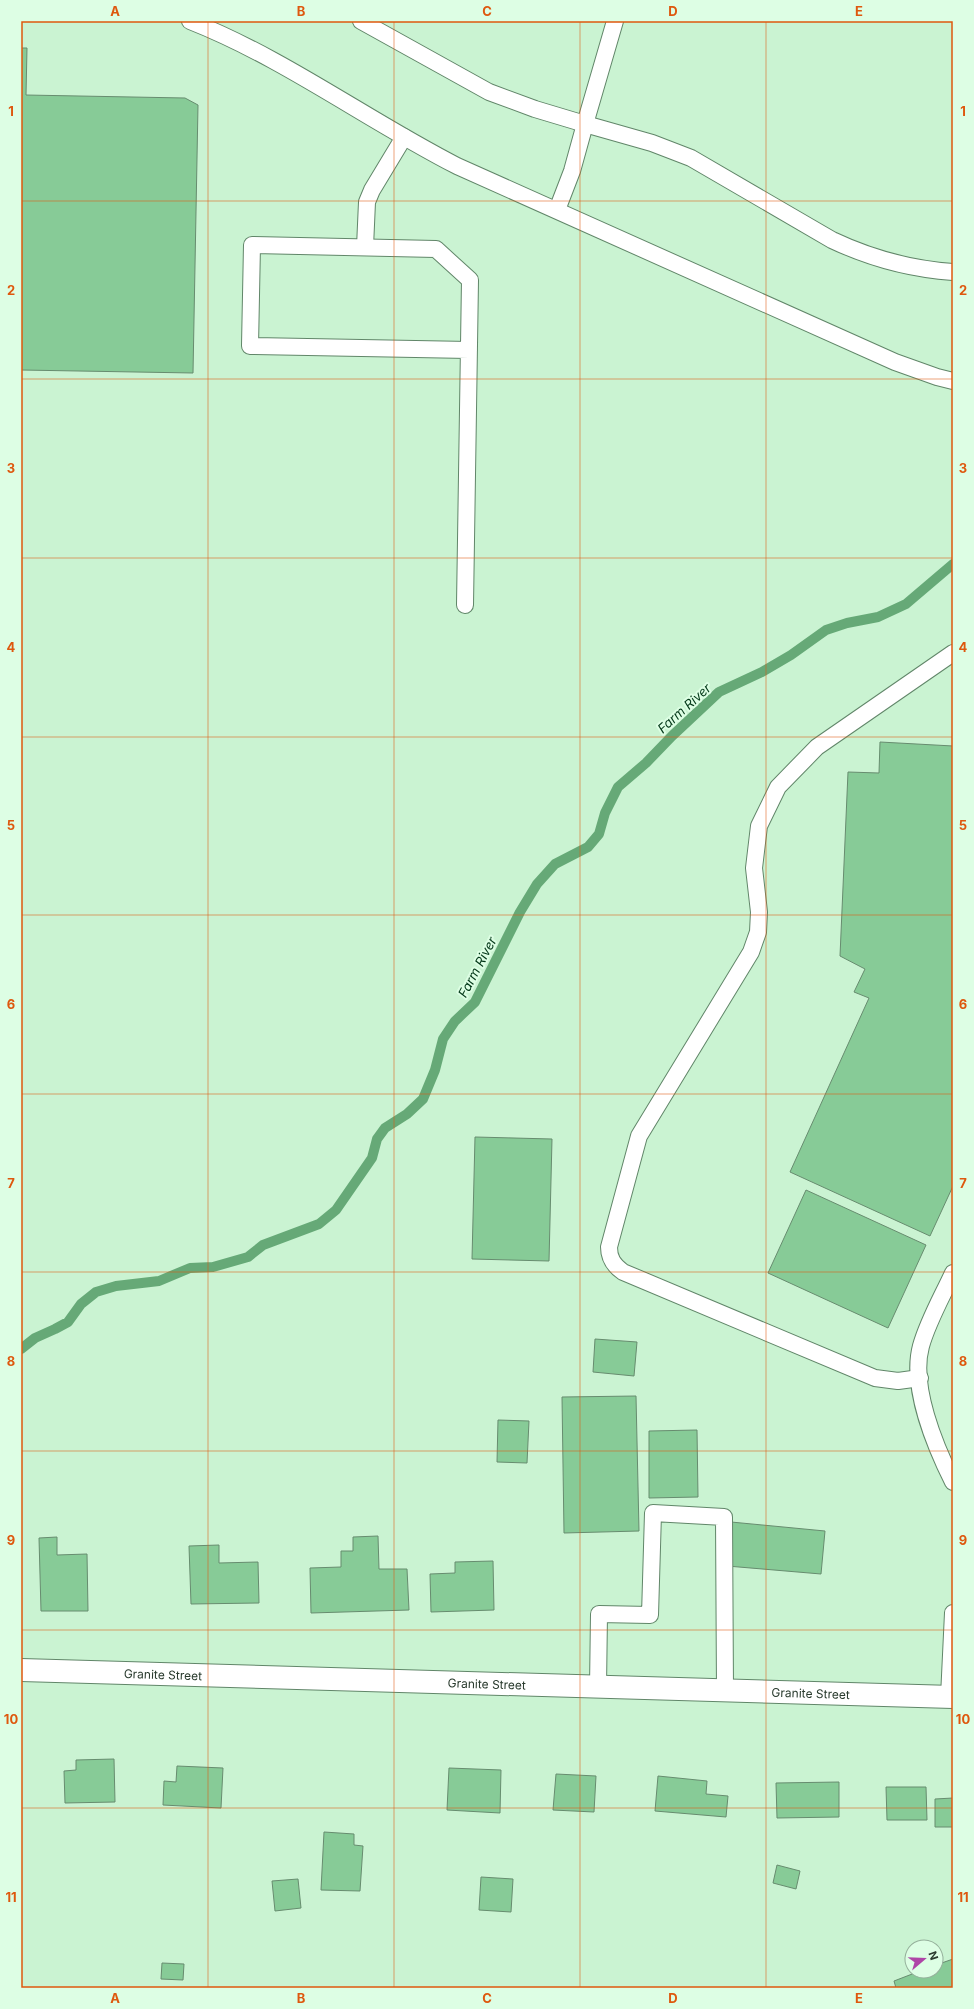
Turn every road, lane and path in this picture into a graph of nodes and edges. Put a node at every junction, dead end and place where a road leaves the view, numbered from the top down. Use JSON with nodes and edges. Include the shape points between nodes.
{"nodes":[{"id":1,"x":190,"y":21,"type":"edge"},
{"id":2,"x":361,"y":21,"type":"edge"},
{"id":3,"x":614,"y":21,"type":"edge"},
{"id":4,"x":225,"y":27,"type":"edge"},
{"id":5,"x":585,"y":124,"type":"junction"},
{"id":6,"x":404,"y":137,"type":"junction"},
{"id":7,"x":557,"y":210,"type":"junction"},
{"id":8,"x":365,"y":247,"type":"junction"},
{"id":9,"x":953,"y":272,"type":"edge"},
{"id":10,"x":469,"y":350,"type":"junction"},
{"id":11,"x":953,"y":381,"type":"edge"},
{"id":12,"x":465,"y":606,"type":"dead end"},
{"id":13,"x":953,"y":654,"type":"edge"},
{"id":14,"x":953,"y":1273,"type":"edge"},
{"id":15,"x":920,"y":1378,"type":"junction"},
{"id":16,"x":953,"y":1482,"type":"edge"},
{"id":17,"x":953,"y":1612,"type":"edge"},
{"id":18,"x":21,"y":1670,"type":"edge"},
{"id":19,"x":598,"y":1686,"type":"junction"},
{"id":20,"x":725,"y":1690,"type":"junction"},
{"id":21,"x":951,"y":1697,"type":"edge"}],
"edges":[{"from":1,"to":4,"type":"lane"},
{"from":2,"to":5,"type":"lane","via":[[489,92]]},
{"from":3,"to":5,"type":"lane"},
{"from":4,"to":6,"type":"lane","via":[[271,59]]},
{"from":5,"to":7,"type":"lane","via":[[572,171]]},
{"from":5,"to":9,"type":"lane","via":[[691,158],[854,251],[894,264]]},
{"from":6,"to":7,"type":"lane","via":[[457,166]]},
{"from":6,"to":8,"type":"lane","via":[[367,202]]},
{"from":7,"to":11,"type":"lane","via":[[895,362]]},
{"from":8,"to":10,"type":"lane","via":[[436,249],[470,280]]},
{"from":8,"to":10,"type":"lane","via":[[252,245],[250,346]]},
{"from":10,"to":12,"type":"lane"},
{"from":13,"to":15,"type":"lane","via":[[817,747],[778,787],[759,826],[754,868],[758,932],[751,952],[639,1136],[609,1247],[612,1262],[623,1272],[875,1378],[898,1381]]},
{"from":14,"to":15,"type":"lane","via":[[921,1347]]},
{"from":15,"to":16,"type":"lane","via":[[928,1421]]},
{"from":17,"to":21,"type":"lane"},
{"from":18,"to":19,"type":"main road","name":"Granite Street"},
{"from":19,"to":20,"type":"main road","name":"Granite Street"},
{"from":19,"to":20,"type":"lane","via":[[599,1614],[650,1615],[653,1513],[724,1517]]},
{"from":20,"to":21,"type":"main road","name":"Granite Street"}]}
